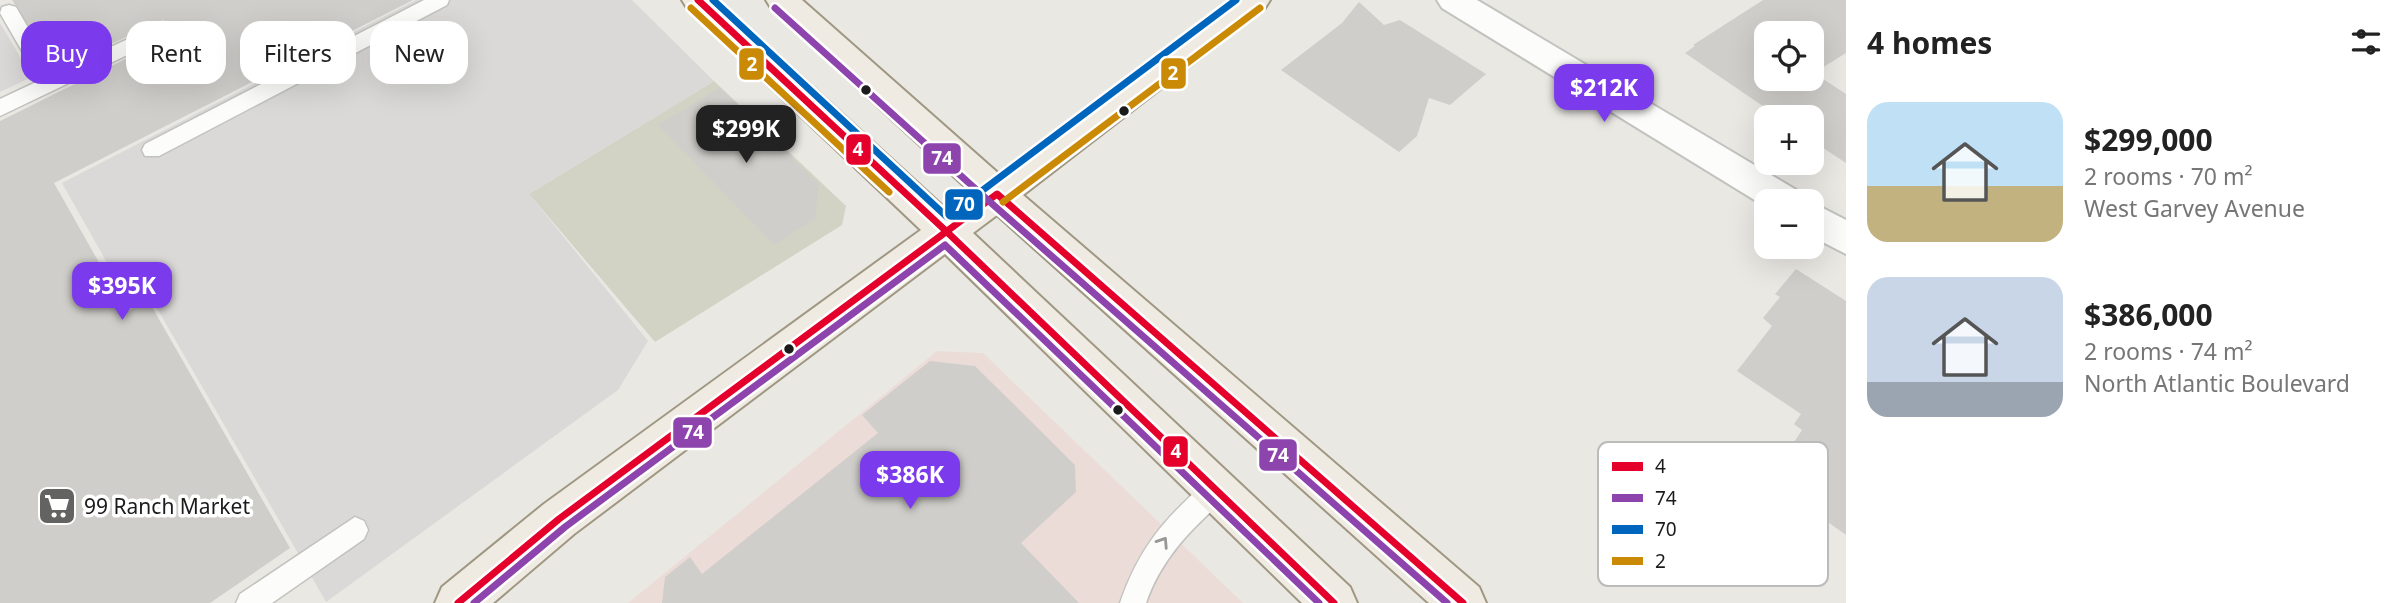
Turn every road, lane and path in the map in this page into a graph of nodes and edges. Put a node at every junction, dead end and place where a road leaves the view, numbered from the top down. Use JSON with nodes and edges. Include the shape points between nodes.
{"nodes":[{"id":1,"x":440,"y":0,"type":"edge"},
{"id":2,"x":698,"y":0,"type":"edge"},
{"id":3,"x":782,"y":0,"type":"edge"},
{"id":4,"x":1254,"y":0,"type":"edge"},
{"id":5,"x":1452,"y":0,"type":"edge"},
{"id":6,"x":9,"y":12,"type":"dead end"},
{"id":7,"x":21,"y":33,"type":"edge"},
{"id":8,"x":126,"y":47,"type":"edge"},
{"id":9,"x":0,"y":108,"type":"edge"},
{"id":10,"x":152,"y":150,"type":"dead end"},
{"id":11,"x":1764,"y":189,"type":"edge"},
{"id":12,"x":997,"y":194,"type":"junction"},
{"id":13,"x":1824,"y":226,"type":"edge"},
{"id":14,"x":946,"y":231,"type":"junction"},
{"id":15,"x":1846,"y":239,"type":"edge"},
{"id":16,"x":1216,"y":490,"type":"junction"},
{"id":17,"x":355,"y":530,"type":"dead end"},
{"id":18,"x":249,"y":603,"type":"edge"},
{"id":19,"x":458,"y":603,"type":"edge"},
{"id":20,"x":1133,"y":603,"type":"edge"},
{"id":21,"x":1334,"y":603,"type":"edge"},
{"id":22,"x":1463,"y":603,"type":"edge"}],
"edges":[{"from":1,"to":10,"type":"lane"},
{"from":2,"to":14,"type":"main road"},
{"from":3,"to":12,"type":"main road"},
{"from":4,"to":12,"type":"main road"},
{"from":5,"to":11,"type":"street"},
{"from":6,"to":7,"type":"lane"},
{"from":8,"to":9,"type":"lane"},
{"from":12,"to":14,"type":"main road"},
{"from":12,"to":22,"type":"main road"},
{"from":13,"to":15,"type":"street"},
{"from":14,"to":16,"type":"main road"},
{"from":14,"to":19,"type":"main road","via":[[559,519]]},
{"from":20,"to":16,"type":"lane","one_way":true,"via":[[1151,559],[1170,531]]},
{"from":16,"to":21,"type":"main road"},
{"from":17,"to":18,"type":"lane"}]}
